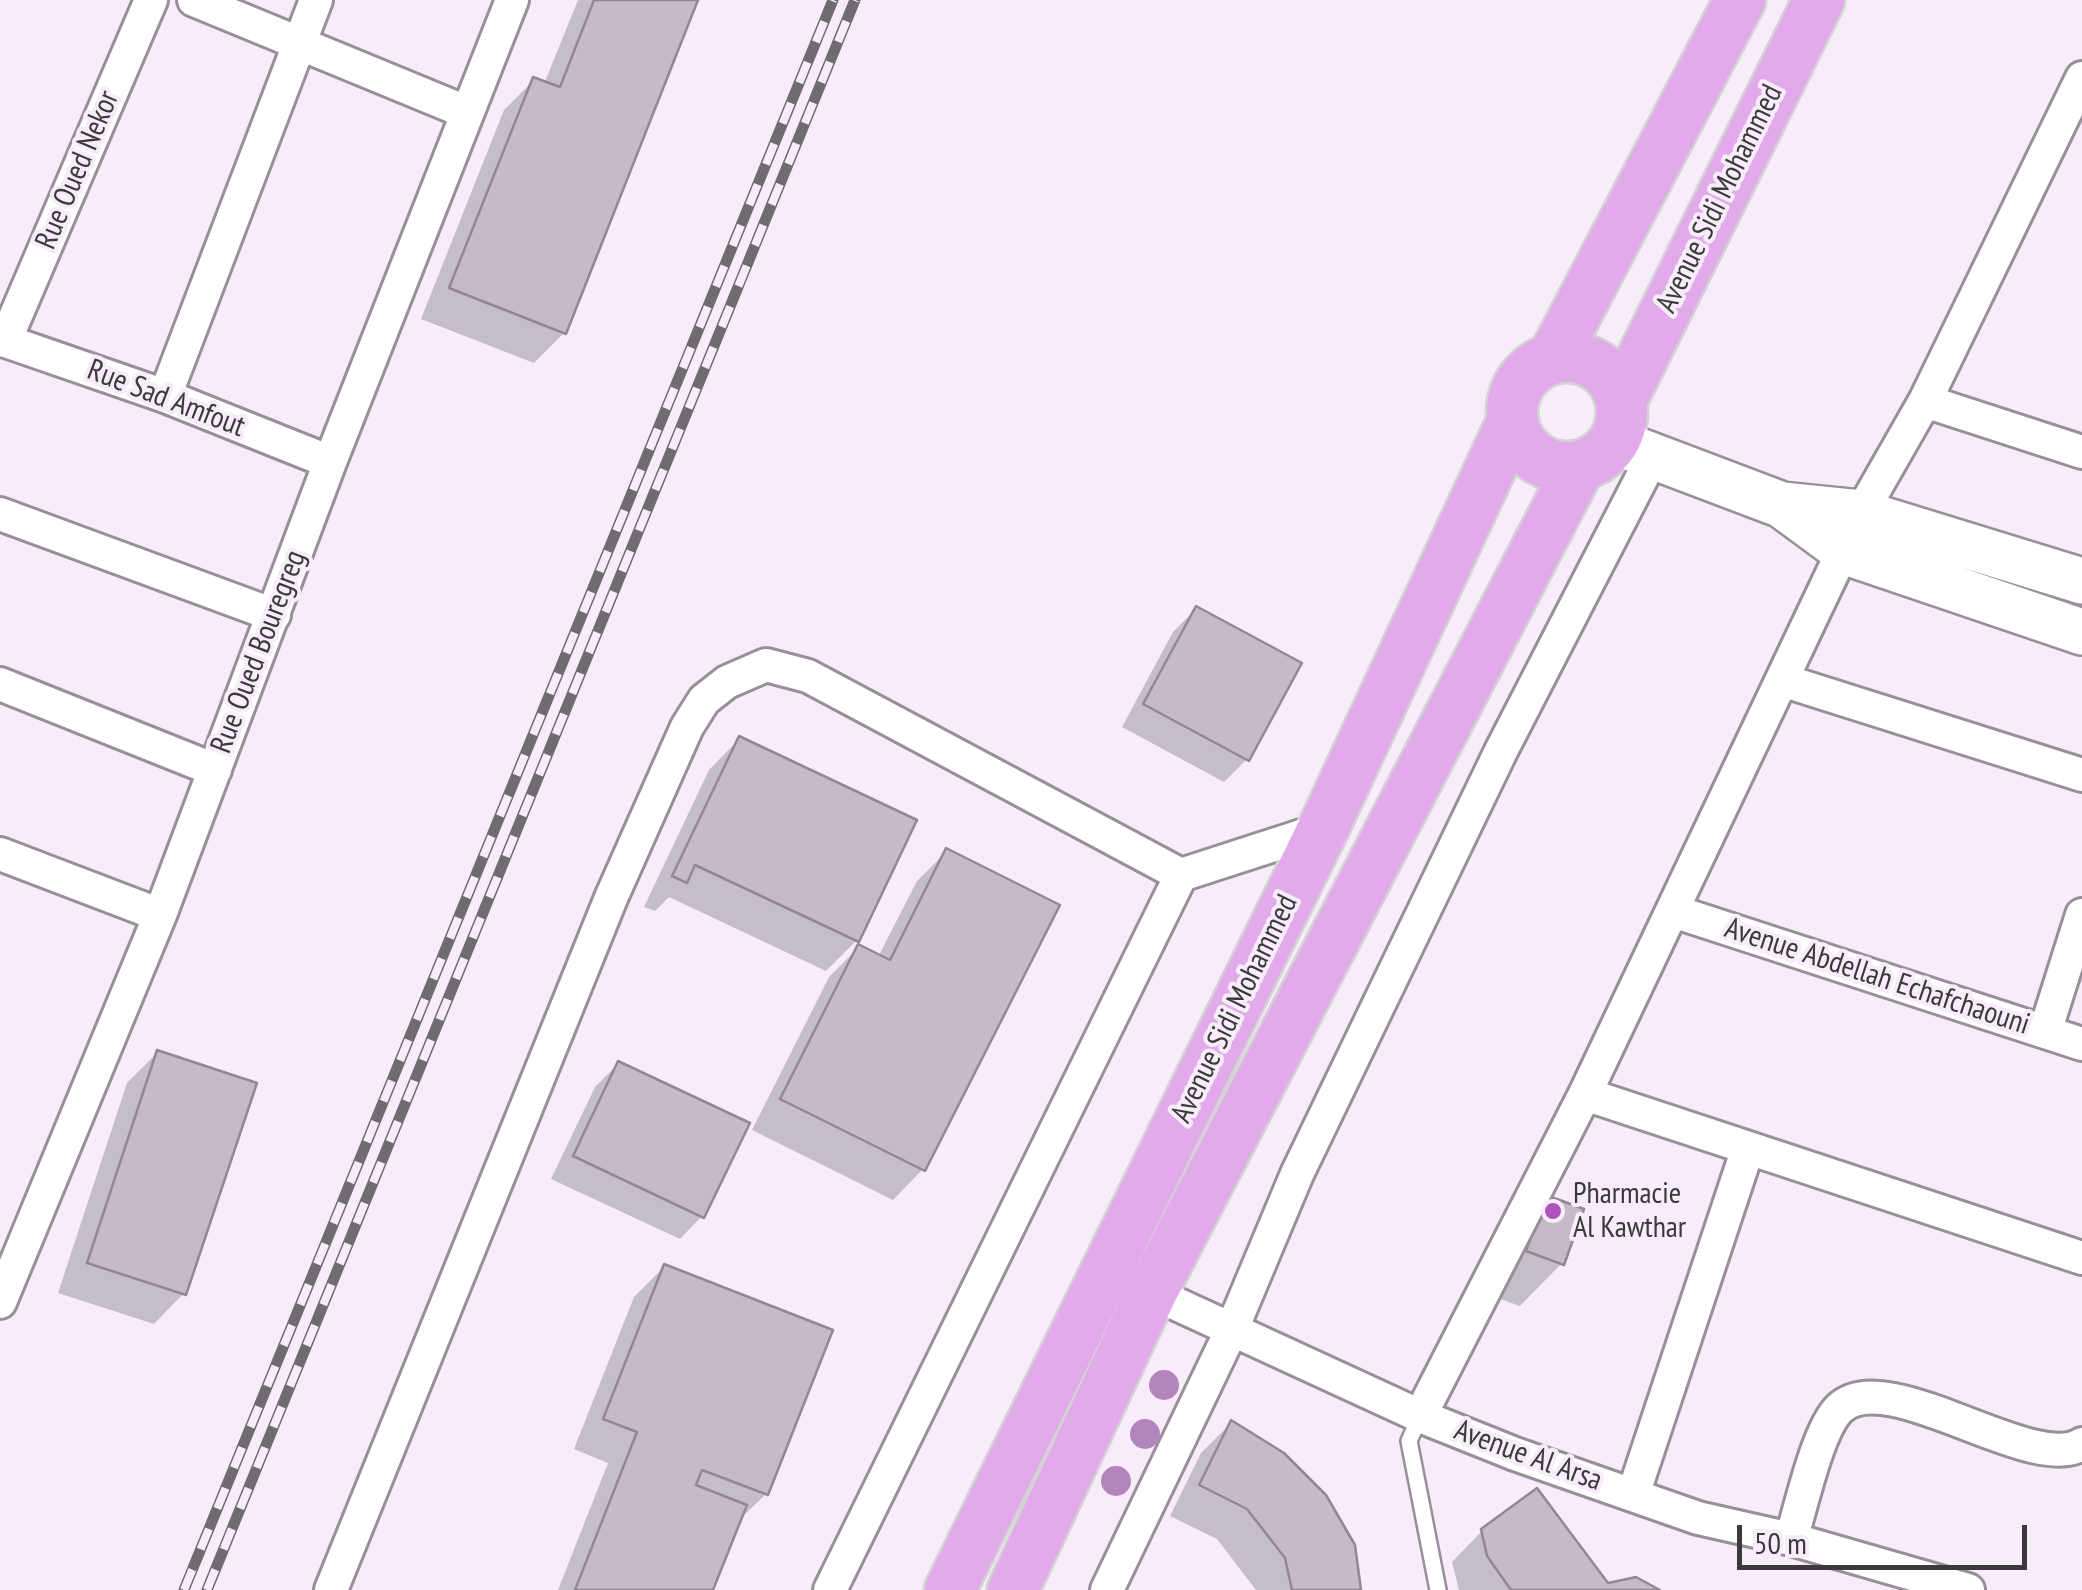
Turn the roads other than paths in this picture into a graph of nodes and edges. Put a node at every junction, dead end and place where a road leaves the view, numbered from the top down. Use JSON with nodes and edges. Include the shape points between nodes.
{"nodes":[{"id":1,"x":151,"y":0,"type":"edge"},
{"id":2,"x":194,"y":0,"type":"edge"},
{"id":3,"x":316,"y":0,"type":"edge"},
{"id":4,"x":512,"y":0,"type":"edge"},
{"id":5,"x":1740,"y":0,"type":"edge"},
{"id":6,"x":1819,"y":0,"type":"edge"},
{"id":7,"x":298,"y":43,"type":"junction"},
{"id":8,"x":2082,"y":78,"type":"edge"},
{"id":9,"x":466,"y":112,"type":"junction"},
{"id":10,"x":2,"y":340,"type":"edge"},
{"id":11,"x":1554,"y":356,"type":"junction"},
{"id":12,"x":164,"y":396,"type":"junction"},
{"id":13,"x":1925,"y":400,"type":"junction"},
{"id":14,"x":1512,"y":424,"type":"junction"},
{"id":15,"x":1617,"y":441,"type":"junction"},
{"id":16,"x":2082,"y":452,"type":"edge"},
{"id":17,"x":330,"y":462,"type":"junction"},
{"id":18,"x":0,"y":514,"type":"edge"},
{"id":19,"x":1854,"y":532,"type":"junction"},
{"id":20,"x":2082,"y":581,"type":"edge"},
{"id":21,"x":274,"y":615,"type":"junction"},
{"id":22,"x":2082,"y":632,"type":"edge"},
{"id":23,"x":1785,"y":682,"type":"junction"},
{"id":24,"x":0,"y":684,"type":"edge"},
{"id":25,"x":215,"y":770,"type":"junction"},
{"id":26,"x":2082,"y":774,"type":"edge"},
{"id":27,"x":1323,"y":829,"type":"junction"},
{"id":28,"x":0,"y":854,"type":"edge"},
{"id":29,"x":1181,"y":875,"type":"junction"},
{"id":30,"x":1672,"y":911,"type":"junction"},
{"id":31,"x":2082,"y":914,"type":"edge"},
{"id":32,"x":160,"y":915,"type":"junction"},
{"id":33,"x":2045,"y":1032,"type":"junction"},
{"id":34,"x":2082,"y":1044,"type":"edge"},
{"id":35,"x":1586,"y":1094,"type":"junction"},
{"id":36,"x":1748,"y":1148,"type":"junction"},
{"id":37,"x":2082,"y":1258,"type":"edge"},
{"id":38,"x":1106,"y":1271,"type":"junction"},
{"id":39,"x":1151,"y":1292,"type":"junction"},
{"id":40,"x":0,"y":1302,"type":"edge"},
{"id":41,"x":1232,"y":1329,"type":"junction"},
{"id":42,"x":1420,"y":1416,"type":"junction"},
{"id":43,"x":2082,"y":1444,"type":"edge"},
{"id":44,"x":1633,"y":1495,"type":"junction"},
{"id":45,"x":1791,"y":1539,"type":"junction"},
{"id":46,"x":331,"y":1590,"type":"edge"},
{"id":47,"x":830,"y":1590,"type":"edge"},
{"id":48,"x":950,"y":1590,"type":"edge"},
{"id":49,"x":1013,"y":1590,"type":"edge"},
{"id":50,"x":1108,"y":1590,"type":"edge"},
{"id":51,"x":1438,"y":1590,"type":"edge"},
{"id":52,"x":1968,"y":1590,"type":"edge"}],
"edges":[{"from":1,"to":10,"type":"street","name":"Rue Oued Nekor"},
{"from":2,"to":7,"type":"street"},
{"from":3,"to":7,"type":"street"},
{"from":4,"to":9,"type":"street","name":"Rue Oued Bouregreg"},
{"from":5,"to":11,"type":"main road"},
{"from":6,"to":15,"type":"main road","name":"Avenue Sidi Mohammed"},
{"from":7,"to":9,"type":"street"},
{"from":7,"to":12,"type":"street"},
{"from":8,"to":13,"type":"street"},
{"from":9,"to":17,"type":"street","name":"Rue Oued Bouregreg"},
{"from":10,"to":12,"type":"street","name":"Rue Sad Amfout"},
{"from":11,"to":14,"type":"main road","via":[[1528,371],[1512,396]]},
{"from":11,"to":15,"type":"main road","via":[[1583,358],[1608,373]]},
{"from":12,"to":17,"type":"street","name":"Rue Sad Amfout"},
{"from":13,"to":16,"type":"street"},
{"from":13,"to":19,"type":"street"},
{"from":14,"to":15,"type":"main road","via":[[1525,450],[1550,466]]},
{"from":14,"to":27,"type":"main road","name":"Avenue Sidi Mohammed"},
{"from":15,"to":19,"type":"street"},
{"from":15,"to":39,"type":"main road","name":"Avenue Sidi Mohammed"},
{"from":15,"to":41,"type":"street","via":[[1484,786],[1297,1174]]},
{"from":17,"to":21,"type":"street","name":"Rue Oued Bouregreg"},
{"from":18,"to":21,"type":"street"},
{"from":19,"to":20,"type":"street"},
{"from":19,"to":22,"type":"street"},
{"from":19,"to":23,"type":"street"},
{"from":21,"to":25,"type":"street","name":"Rue Oued Bouregreg"},
{"from":23,"to":26,"type":"street"},
{"from":23,"to":30,"type":"street"},
{"from":24,"to":25,"type":"street"},
{"from":25,"to":32,"type":"street","name":"Rue Oued Bouregreg"},
{"from":27,"to":29,"type":"street"},
{"from":27,"to":38,"type":"main road","name":"Avenue Sidi Mohammed"},
{"from":28,"to":32,"type":"street"},
{"from":29,"to":46,"type":"street","via":[[808,676],[766,665],[704,700],[611,898]]},
{"from":29,"to":47,"type":"street"},
{"from":30,"to":33,"type":"street","name":"Avenue Abdellah Echafchaouni"},
{"from":30,"to":35,"type":"street"},
{"from":31,"to":33,"type":"street"},
{"from":32,"to":40,"type":"street","name":"Rue Oued Bouregreg"},
{"from":33,"to":34,"type":"street","name":"Avenue Abdellah Echafchaouni"},
{"from":35,"to":36,"type":"street"},
{"from":35,"to":42,"type":"street"},
{"from":36,"to":37,"type":"street"},
{"from":36,"to":44,"type":"street"},
{"from":38,"to":39,"type":"street","name":"Avenue Al Arsa"},
{"from":38,"to":48,"type":"main road","name":"Avenue Sidi Mohammed"},
{"from":39,"to":41,"type":"street","name":"Avenue Al Arsa"},
{"from":39,"to":49,"type":"main road","name":"Avenue Sidi Mohammed"},
{"from":41,"to":42,"type":"street","name":"Avenue Al Arsa"},
{"from":41,"to":50,"type":"street"},
{"from":42,"to":44,"type":"street","name":"Avenue Al Arsa"},
{"from":42,"to":51,"type":"lane","via":[[1409,1441]]},
{"from":43,"to":45,"type":"street","via":[[2051,1451],[1905,1403],[1845,1404],[1824,1439]]},
{"from":44,"to":45,"type":"street","name":"Avenue Al Arsa"},
{"from":45,"to":52,"type":"street","name":"Avenue Al Arsa"}]}
